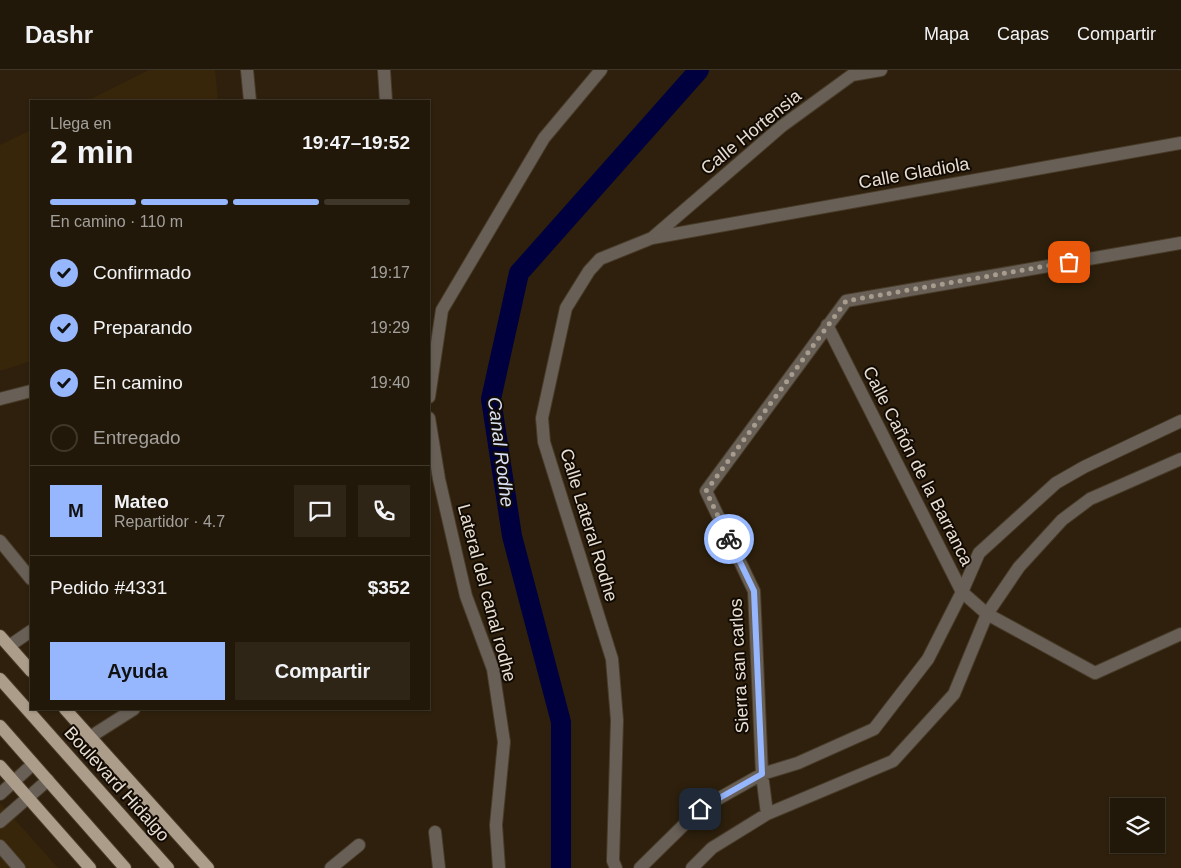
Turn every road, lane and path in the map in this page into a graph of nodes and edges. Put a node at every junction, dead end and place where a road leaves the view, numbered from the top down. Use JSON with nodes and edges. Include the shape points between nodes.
{"nodes":[{"id":1,"x":246,"y":70,"type":"edge"},
{"id":2,"x":384,"y":70,"type":"edge"},
{"id":3,"x":601,"y":70,"type":"edge"},
{"id":4,"x":881,"y":70,"type":"edge"},
{"id":5,"x":250,"y":100,"type":"edge"},
{"id":6,"x":386,"y":100,"type":"edge"},
{"id":7,"x":1181,"y":143,"type":"edge"},
{"id":8,"x":652,"y":238,"type":"junction"},
{"id":9,"x":1181,"y":242,"type":"edge"},
{"id":10,"x":828,"y":325,"type":"junction"},
{"id":11,"x":430,"y":390,"type":"edge"},
{"id":12,"x":30,"y":391,"type":"edge"},
{"id":13,"x":0,"y":399,"type":"edge"},
{"id":14,"x":1181,"y":421,"type":"edge"},
{"id":15,"x":430,"y":424,"type":"edge"},
{"id":16,"x":1181,"y":459,"type":"edge"},
{"id":17,"x":0,"y":541,"type":"edge"},
{"id":18,"x":30,"y":578,"type":"edge"},
{"id":19,"x":962,"y":592,"type":"junction"},
{"id":20,"x":987,"y":614,"type":"junction"},
{"id":21,"x":30,"y":632,"type":"edge"},
{"id":22,"x":1181,"y":634,"type":"edge"},
{"id":23,"x":0,"y":636,"type":"edge"},
{"id":24,"x":9,"y":646,"type":"junction"},
{"id":25,"x":30,"y":670,"type":"edge"},
{"id":26,"x":0,"y":679,"type":"edge"},
{"id":27,"x":66,"y":710,"type":"edge"},
{"id":28,"x":132,"y":710,"type":"edge"},
{"id":29,"x":0,"y":726,"type":"edge"},
{"id":30,"x":90,"y":737,"type":"junction"},
{"id":31,"x":33,"y":764,"type":"junction"},
{"id":32,"x":0,"y":766,"type":"edge"},
{"id":33,"x":762,"y":774,"type":"junction"},
{"id":34,"x":48,"y":780,"type":"junction"},
{"id":35,"x":14,"y":782,"type":"junction"},
{"id":36,"x":0,"y":794,"type":"edge"},
{"id":37,"x":27,"y":797,"type":"junction"},
{"id":38,"x":767,"y":814,"type":"junction"},
{"id":39,"x":0,"y":822,"type":"edge"},
{"id":40,"x":435,"y":832,"type":"dead end"},
{"id":41,"x":359,"y":845,"type":"dead end"},
{"id":42,"x":0,"y":846,"type":"edge"},
{"id":43,"x":19,"y":868,"type":"edge"},
{"id":44,"x":90,"y":868,"type":"edge"},
{"id":45,"x":125,"y":868,"type":"edge"},
{"id":46,"x":168,"y":868,"type":"edge"},
{"id":47,"x":208,"y":868,"type":"edge"},
{"id":48,"x":331,"y":868,"type":"edge"},
{"id":49,"x":438,"y":868,"type":"edge"},
{"id":50,"x":499,"y":868,"type":"edge"},
{"id":51,"x":616,"y":868,"type":"edge"},
{"id":52,"x":640,"y":868,"type":"edge"},
{"id":53,"x":692,"y":868,"type":"edge"}],
"edges":[{"from":1,"to":5,"type":"street"},
{"from":2,"to":6,"type":"street"},
{"from":3,"to":11,"type":"street","via":[[544,138],[442,310]]},
{"from":4,"to":8,"type":"street","name":"Calle Hortensia","via":[[852,75],[782,126]]},
{"from":7,"to":8,"type":"street","name":"Calle Gladiola"},
{"from":8,"to":51,"type":"street","name":"Calle Lateral Rodhe","via":[[600,259],[570,300],[542,418],[544,442],[612,659],[617,720],[613,861]]},
{"from":9,"to":10,"type":"street","via":[[846,301]]},
{"from":10,"to":19,"type":"street","name":"Calle Cañón de la Barranca"},
{"from":10,"to":33,"type":"street","name":"Sierra san carlos","via":[[706,491],[754,591]]},
{"from":12,"to":13,"type":"street"},
{"from":14,"to":19,"type":"street","via":[[1056,483],[979,553]]},
{"from":15,"to":50,"type":"street","name":"Lateral del canal rodhe","via":[[466,596],[493,670],[504,742],[496,826]]},
{"from":16,"to":20,"type":"street","via":[[1090,499],[1062,520],[1019,567]]},
{"from":17,"to":18,"type":"street"},
{"from":19,"to":20,"type":"street","name":"Calle Cañón de la Barranca"},
{"from":19,"to":33,"type":"street","via":[[928,659],[874,729],[798,763]]},
{"from":20,"to":22,"type":"street","name":"Calle Cañón de la Barranca","via":[[1095,673]]},
{"from":20,"to":38,"type":"street","via":[[954,694],[893,761]]},
{"from":21,"to":24,"type":"street"},
{"from":23,"to":24,"type":"main road"},
{"from":24,"to":25,"type":"main road"},
{"from":26,"to":46,"type":"main road","name":"Boulevard Hidalgo"},
{"from":27,"to":30,"type":"main road","name":"Boulevard Hidalgo"},
{"from":28,"to":30,"type":"street"},
{"from":29,"to":31,"type":"main road"},
{"from":30,"to":47,"type":"main road","name":"Boulevard Hidalgo"},
{"from":31,"to":34,"type":"main road"},
{"from":31,"to":35,"type":"street"},
{"from":32,"to":35,"type":"main road"},
{"from":33,"to":38,"type":"street","name":"Sierra san carlos"},
{"from":33,"to":52,"type":"street","via":[[700,809]]},
{"from":34,"to":37,"type":"street"},
{"from":34,"to":45,"type":"main road"},
{"from":35,"to":36,"type":"street"},
{"from":35,"to":37,"type":"main road"},
{"from":37,"to":39,"type":"street"},
{"from":37,"to":44,"type":"main road"},
{"from":38,"to":53,"type":"street","via":[[712,848]]},
{"from":40,"to":49,"type":"street"},
{"from":41,"to":48,"type":"street"},
{"from":42,"to":43,"type":"street"}]}
